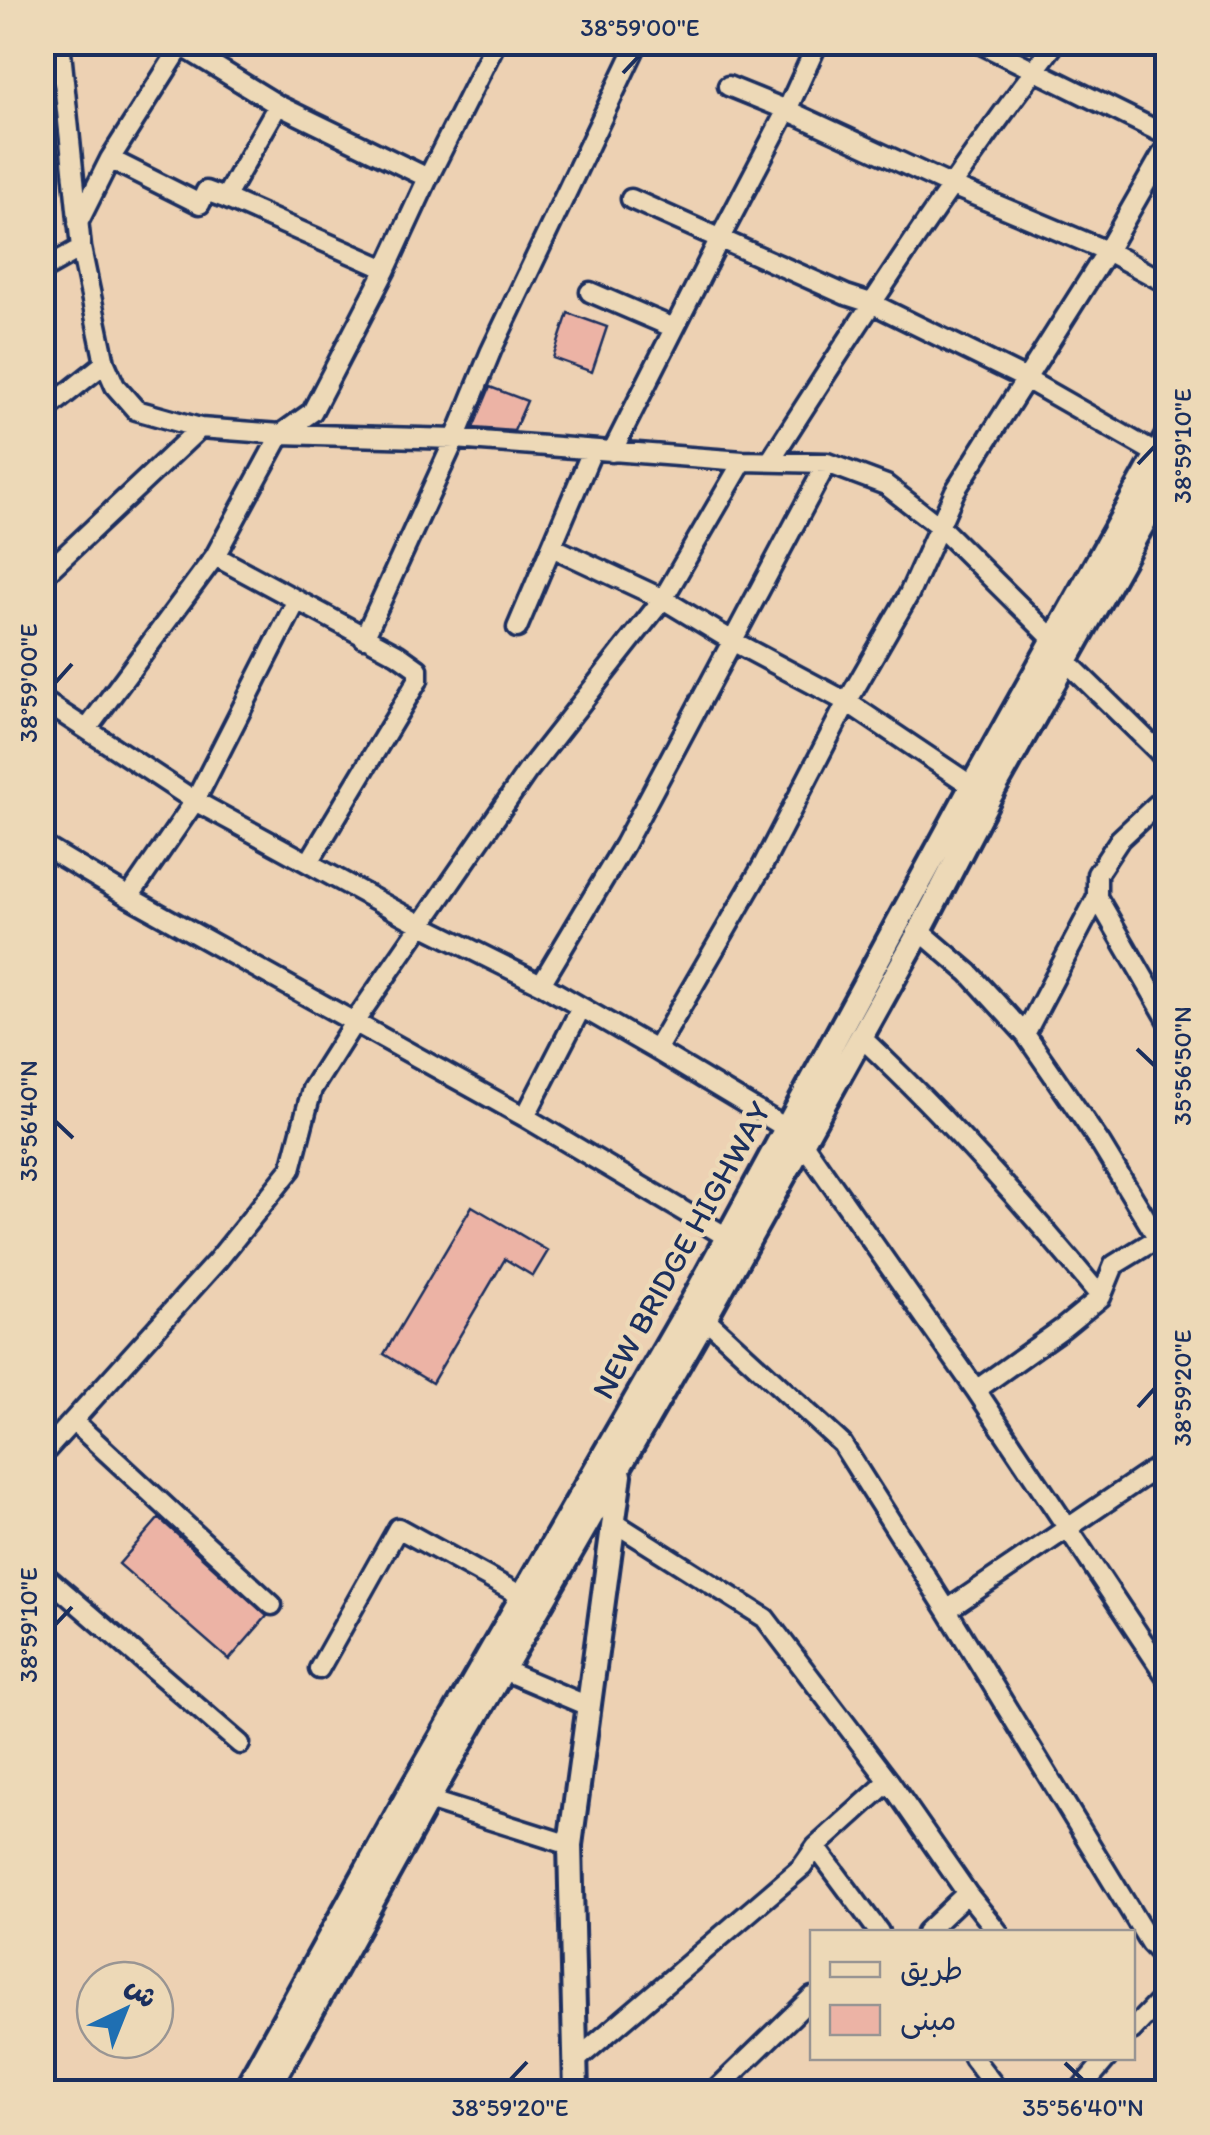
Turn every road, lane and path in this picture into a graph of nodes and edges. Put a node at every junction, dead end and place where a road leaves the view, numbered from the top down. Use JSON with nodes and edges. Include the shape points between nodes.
{"nodes":[{"id":1,"x":60,"y":42,"type":"edge"},
{"id":2,"x":496,"y":42,"type":"edge"},
{"id":3,"x":638,"y":42,"type":"edge"},
{"id":4,"x":818,"y":42,"type":"edge"},
{"id":5,"x":977,"y":42,"type":"edge"},
{"id":6,"x":1056,"y":42,"type":"edge"},
{"id":7,"x":183,"y":44,"type":"edge"},
{"id":8,"x":1036,"y":70,"type":"junction"},
{"id":9,"x":728,"y":86,"type":"dead end"},
{"id":10,"x":278,"y":105,"type":"junction"},
{"id":11,"x":787,"y":110,"type":"junction"},
{"id":12,"x":1168,"y":136,"type":"edge"},
{"id":13,"x":1168,"y":144,"type":"edge"},
{"id":14,"x":110,"y":159,"type":"junction"},
{"id":15,"x":428,"y":178,"type":"junction"},
{"id":16,"x":952,"y":186,"type":"junction"},
{"id":17,"x":226,"y":198,"type":"junction"},
{"id":18,"x":630,"y":199,"type":"dead end"},
{"id":19,"x":78,"y":224,"type":"junction"},
{"id":20,"x":720,"y":238,"type":"junction"},
{"id":21,"x":81,"y":248,"type":"junction"},
{"id":22,"x":1106,"y":250,"type":"junction"},
{"id":23,"x":386,"y":269,"type":"junction"},
{"id":24,"x":42,"y":270,"type":"edge"},
{"id":25,"x":1168,"y":284,"type":"edge"},
{"id":26,"x":590,"y":292,"type":"dead end"},
{"id":27,"x":871,"y":302,"type":"junction"},
{"id":28,"x":674,"y":328,"type":"junction"},
{"id":29,"x":105,"y":363,"type":"junction"},
{"id":30,"x":1024,"y":378,"type":"junction"},
{"id":31,"x":42,"y":413,"type":"edge"},
{"id":32,"x":200,"y":428,"type":"junction"},
{"id":33,"x":281,"y":434,"type":"junction"},
{"id":34,"x":455,"y":439,"type":"junction"},
{"id":35,"x":1162,"y":444,"type":"edge"},
{"id":36,"x":592,"y":451,"type":"junction"},
{"id":37,"x":612,"y":452,"type":"junction"},
{"id":38,"x":744,"y":460,"type":"junction"},
{"id":39,"x":770,"y":461,"type":"junction"},
{"id":40,"x":826,"y":463,"type":"junction"},
{"id":41,"x":1167,"y":481,"type":"edge"},
{"id":42,"x":940,"y":527,"type":"junction"},
{"id":43,"x":552,"y":548,"type":"junction"},
{"id":44,"x":215,"y":556,"type":"junction"},
{"id":45,"x":42,"y":577,"type":"edge"},
{"id":46,"x":663,"y":599,"type":"junction"},
{"id":47,"x":296,"y":602,"type":"junction"},
{"id":48,"x":517,"y":628,"type":"dead end"},
{"id":49,"x":364,"y":638,"type":"junction"},
{"id":50,"x":1054,"y":640,"type":"junction"},
{"id":51,"x":734,"y":642,"type":"junction"},
{"id":52,"x":1066,"y":661,"type":"junction"},
{"id":53,"x":42,"y":700,"type":"edge"},
{"id":54,"x":847,"y":702,"type":"junction"},
{"id":55,"x":87,"y":729,"type":"junction"},
{"id":56,"x":1168,"y":763,"type":"edge"},
{"id":57,"x":972,"y":786,"type":"junction"},
{"id":58,"x":1168,"y":794,"type":"edge"},
{"id":59,"x":195,"y":800,"type":"junction"},
{"id":60,"x":42,"y":845,"type":"edge"},
{"id":61,"x":309,"y":862,"type":"junction"},
{"id":62,"x":128,"y":896,"type":"junction"},
{"id":63,"x":1096,"y":897,"type":"junction"},
{"id":64,"x":420,"y":924,"type":"junction"},
{"id":65,"x":920,"y":931,"type":"junction"},
{"id":66,"x":541,"y":984,"type":"junction"},
{"id":67,"x":581,"y":1008,"type":"junction"},
{"id":68,"x":1168,"y":1020,"type":"edge"},
{"id":69,"x":354,"y":1021,"type":"junction"},
{"id":70,"x":1025,"y":1034,"type":"junction"},
{"id":71,"x":861,"y":1037,"type":"junction"},
{"id":72,"x":656,"y":1050,"type":"junction"},
{"id":73,"x":525,"y":1118,"type":"junction"},
{"id":74,"x":794,"y":1135,"type":"junction"},
{"id":75,"x":727,"y":1237,"type":"junction"},
{"id":76,"x":1164,"y":1242,"type":"edge"},
{"id":77,"x":1101,"y":1297,"type":"junction"},
{"id":78,"x":705,"y":1318,"type":"junction"},
{"id":79,"x":976,"y":1390,"type":"junction"},
{"id":80,"x":73,"y":1421,"type":"junction"},
{"id":81,"x":42,"y":1455,"type":"edge"},
{"id":82,"x":1168,"y":1460,"type":"edge"},
{"id":83,"x":621,"y":1466,"type":"junction"},
{"id":84,"x":615,"y":1522,"type":"junction"},
{"id":85,"x":1068,"y":1528,"type":"junction"},
{"id":86,"x":42,"y":1574,"type":"edge"},
{"id":87,"x":522,"y":1596,"type":"junction"},
{"id":88,"x":272,"y":1605,"type":"dead end"},
{"id":89,"x":947,"y":1610,"type":"junction"},
{"id":90,"x":319,"y":1669,"type":"dead end"},
{"id":91,"x":504,"y":1670,"type":"junction"},
{"id":92,"x":1166,"y":1672,"type":"edge"},
{"id":93,"x":588,"y":1706,"type":"junction"},
{"id":94,"x":240,"y":1744,"type":"dead end"},
{"id":95,"x":889,"y":1782,"type":"junction"},
{"id":96,"x":428,"y":1800,"type":"junction"},
{"id":97,"x":570,"y":1845,"type":"junction"},
{"id":98,"x":816,"y":1847,"type":"junction"},
{"id":99,"x":967,"y":1893,"type":"junction"},
{"id":100,"x":878,"y":1930,"type":"edge"},
{"id":101,"x":928,"y":1930,"type":"edge"},
{"id":102,"x":996,"y":1930,"type":"edge"},
{"id":103,"x":1168,"y":1962,"type":"edge"},
{"id":104,"x":1168,"y":1992,"type":"edge"},
{"id":105,"x":810,"y":1999,"type":"edge"},
{"id":106,"x":1135,"y":2027,"type":"edge"},
{"id":107,"x":975,"y":2060,"type":"edge"},
{"id":108,"x":1105,"y":2060,"type":"edge"},
{"id":109,"x":574,"y":2062,"type":"junction"},
{"id":110,"x":244,"y":2092,"type":"edge"},
{"id":111,"x":268,"y":2092,"type":"edge"},
{"id":112,"x":576,"y":2092,"type":"edge"},
{"id":113,"x":714,"y":2092,"type":"edge"},
{"id":114,"x":1000,"y":2092,"type":"edge"},
{"id":115,"x":1078,"y":2092,"type":"edge"}],
"edges":[{"from":1,"to":19,"type":"street"},
{"from":2,"to":15,"type":"street"},
{"from":3,"to":34,"type":"street"},
{"from":4,"to":11,"type":"street"},
{"from":5,"to":8,"type":"street"},
{"from":6,"to":8,"type":"street"},
{"from":7,"to":10,"type":"street"},
{"from":7,"to":14,"type":"street"},
{"from":8,"to":12,"type":"street"},
{"from":8,"to":16,"type":"street"},
{"from":9,"to":11,"type":"street"},
{"from":10,"to":15,"type":"street"},
{"from":10,"to":17,"type":"street"},
{"from":11,"to":16,"type":"street"},
{"from":11,"to":20,"type":"street"},
{"from":13,"to":22,"type":"street"},
{"from":14,"to":17,"type":"street","via":[[200,204],[206,191]]},
{"from":14,"to":19,"type":"street"},
{"from":15,"to":23,"type":"street"},
{"from":16,"to":22,"type":"street"},
{"from":16,"to":27,"type":"street"},
{"from":17,"to":23,"type":"street"},
{"from":18,"to":20,"type":"street"},
{"from":19,"to":21,"type":"street"},
{"from":20,"to":27,"type":"street"},
{"from":20,"to":28,"type":"street"},
{"from":21,"to":24,"type":"street"},
{"from":21,"to":29,"type":"street"},
{"from":22,"to":25,"type":"street"},
{"from":22,"to":30,"type":"street"},
{"from":23,"to":33,"type":"street","via":[[312,412]]},
{"from":26,"to":28,"type":"street"},
{"from":27,"to":30,"type":"street"},
{"from":27,"to":39,"type":"street"},
{"from":28,"to":37,"type":"street"},
{"from":29,"to":31,"type":"street"},
{"from":29,"to":32,"type":"street","via":[[136,410]]},
{"from":30,"to":35,"type":"street"},
{"from":30,"to":42,"type":"street","via":[[954,491]]},
{"from":32,"to":33,"type":"street"},
{"from":32,"to":45,"type":"street"},
{"from":33,"to":34,"type":"street"},
{"from":33,"to":44,"type":"street"},
{"from":34,"to":36,"type":"street"},
{"from":34,"to":49,"type":"street"},
{"from":35,"to":50,"type":"main road","name":"NEW BRIDGE HIGHWAY"},
{"from":36,"to":37,"type":"street"},
{"from":36,"to":43,"type":"street"},
{"from":37,"to":38,"type":"street"},
{"from":38,"to":39,"type":"street"},
{"from":38,"to":46,"type":"street"},
{"from":39,"to":40,"type":"street"},
{"from":40,"to":42,"type":"street","via":[[886,485]]},
{"from":40,"to":51,"type":"street"},
{"from":41,"to":52,"type":"main road","name":"NEW BRIDGE HIGHWAY"},
{"from":42,"to":50,"type":"street"},
{"from":42,"to":54,"type":"street"},
{"from":43,"to":46,"type":"street"},
{"from":43,"to":48,"type":"street"},
{"from":44,"to":47,"type":"street"},
{"from":44,"to":55,"type":"street"},
{"from":46,"to":51,"type":"street"},
{"from":46,"to":64,"type":"street","via":[[527,772]]},
{"from":47,"to":49,"type":"street"},
{"from":47,"to":59,"type":"street"},
{"from":49,"to":61,"type":"street","via":[[411,663],[418,680]]},
{"from":50,"to":57,"type":"main road","name":"NEW BRIDGE HIGHWAY"},
{"from":51,"to":54,"type":"street"},
{"from":51,"to":66,"type":"street"},
{"from":52,"to":56,"type":"street"},
{"from":52,"to":65,"type":"main road","name":"NEW BRIDGE HIGHWAY"},
{"from":53,"to":55,"type":"street"},
{"from":54,"to":57,"type":"street"},
{"from":54,"to":72,"type":"street"},
{"from":55,"to":59,"type":"street"},
{"from":57,"to":74,"type":"main road","name":"NEW BRIDGE HIGHWAY"},
{"from":58,"to":63,"type":"street","via":[[1120,839],[1097,874]]},
{"from":59,"to":61,"type":"street"},
{"from":59,"to":62,"type":"street"},
{"from":60,"to":62,"type":"street"},
{"from":61,"to":64,"type":"street"},
{"from":62,"to":69,"type":"street"},
{"from":63,"to":68,"type":"street"},
{"from":63,"to":70,"type":"street"},
{"from":64,"to":66,"type":"street"},
{"from":64,"to":69,"type":"street"},
{"from":65,"to":70,"type":"street"},
{"from":65,"to":71,"type":"main road","name":"NEW BRIDGE HIGHWAY"},
{"from":66,"to":67,"type":"street"},
{"from":67,"to":72,"type":"street"},
{"from":67,"to":73,"type":"street"},
{"from":69,"to":73,"type":"street"},
{"from":69,"to":80,"type":"street","via":[[312,1089],[291,1169]]},
{"from":70,"to":76,"type":"street"},
{"from":71,"to":74,"type":"main road","name":"NEW BRIDGE HIGHWAY"},
{"from":71,"to":77,"type":"street"},
{"from":72,"to":74,"type":"street"},
{"from":73,"to":75,"type":"street"},
{"from":74,"to":75,"type":"main road","name":"NEW BRIDGE HIGHWAY"},
{"from":74,"to":78,"type":"main road","name":"NEW BRIDGE HIGHWAY"},
{"from":74,"to":79,"type":"street"},
{"from":75,"to":87,"type":"main road","name":"NEW BRIDGE HIGHWAY"},
{"from":76,"to":77,"type":"street","via":[[1114,1265]]},
{"from":77,"to":79,"type":"street"},
{"from":78,"to":83,"type":"main road","name":"NEW BRIDGE HIGHWAY"},
{"from":78,"to":89,"type":"street","via":[[842,1444]]},
{"from":79,"to":85,"type":"street"},
{"from":80,"to":81,"type":"street"},
{"from":80,"to":88,"type":"street"},
{"from":82,"to":85,"type":"street"},
{"from":83,"to":84,"type":"main road"},
{"from":83,"to":91,"type":"main road","name":"NEW BRIDGE HIGHWAY"},
{"from":84,"to":93,"type":"main road"},
{"from":84,"to":95,"type":"street","via":[[765,1618]]},
{"from":85,"to":89,"type":"street"},
{"from":85,"to":92,"type":"street"},
{"from":86,"to":94,"type":"street"},
{"from":87,"to":90,"type":"street","via":[[398,1528]]},
{"from":87,"to":110,"type":"main road","name":"NEW BRIDGE HIGHWAY"},
{"from":89,"to":103,"type":"street"},
{"from":91,"to":93,"type":"street"},
{"from":91,"to":96,"type":"main road","name":"NEW BRIDGE HIGHWAY"},
{"from":93,"to":97,"type":"main road"},
{"from":95,"to":98,"type":"street"},
{"from":95,"to":99,"type":"street"},
{"from":96,"to":97,"type":"street"},
{"from":96,"to":111,"type":"main road","name":"NEW BRIDGE HIGHWAY"},
{"from":97,"to":109,"type":"main road"},
{"from":98,"to":100,"type":"street"},
{"from":98,"to":109,"type":"street","via":[[802,1867]]},
{"from":99,"to":101,"type":"street"},
{"from":99,"to":102,"type":"street"},
{"from":104,"to":106,"type":"street"},
{"from":105,"to":113,"type":"street"},
{"from":107,"to":114,"type":"street"},
{"from":108,"to":115,"type":"street"},
{"from":109,"to":112,"type":"main road"}]}
